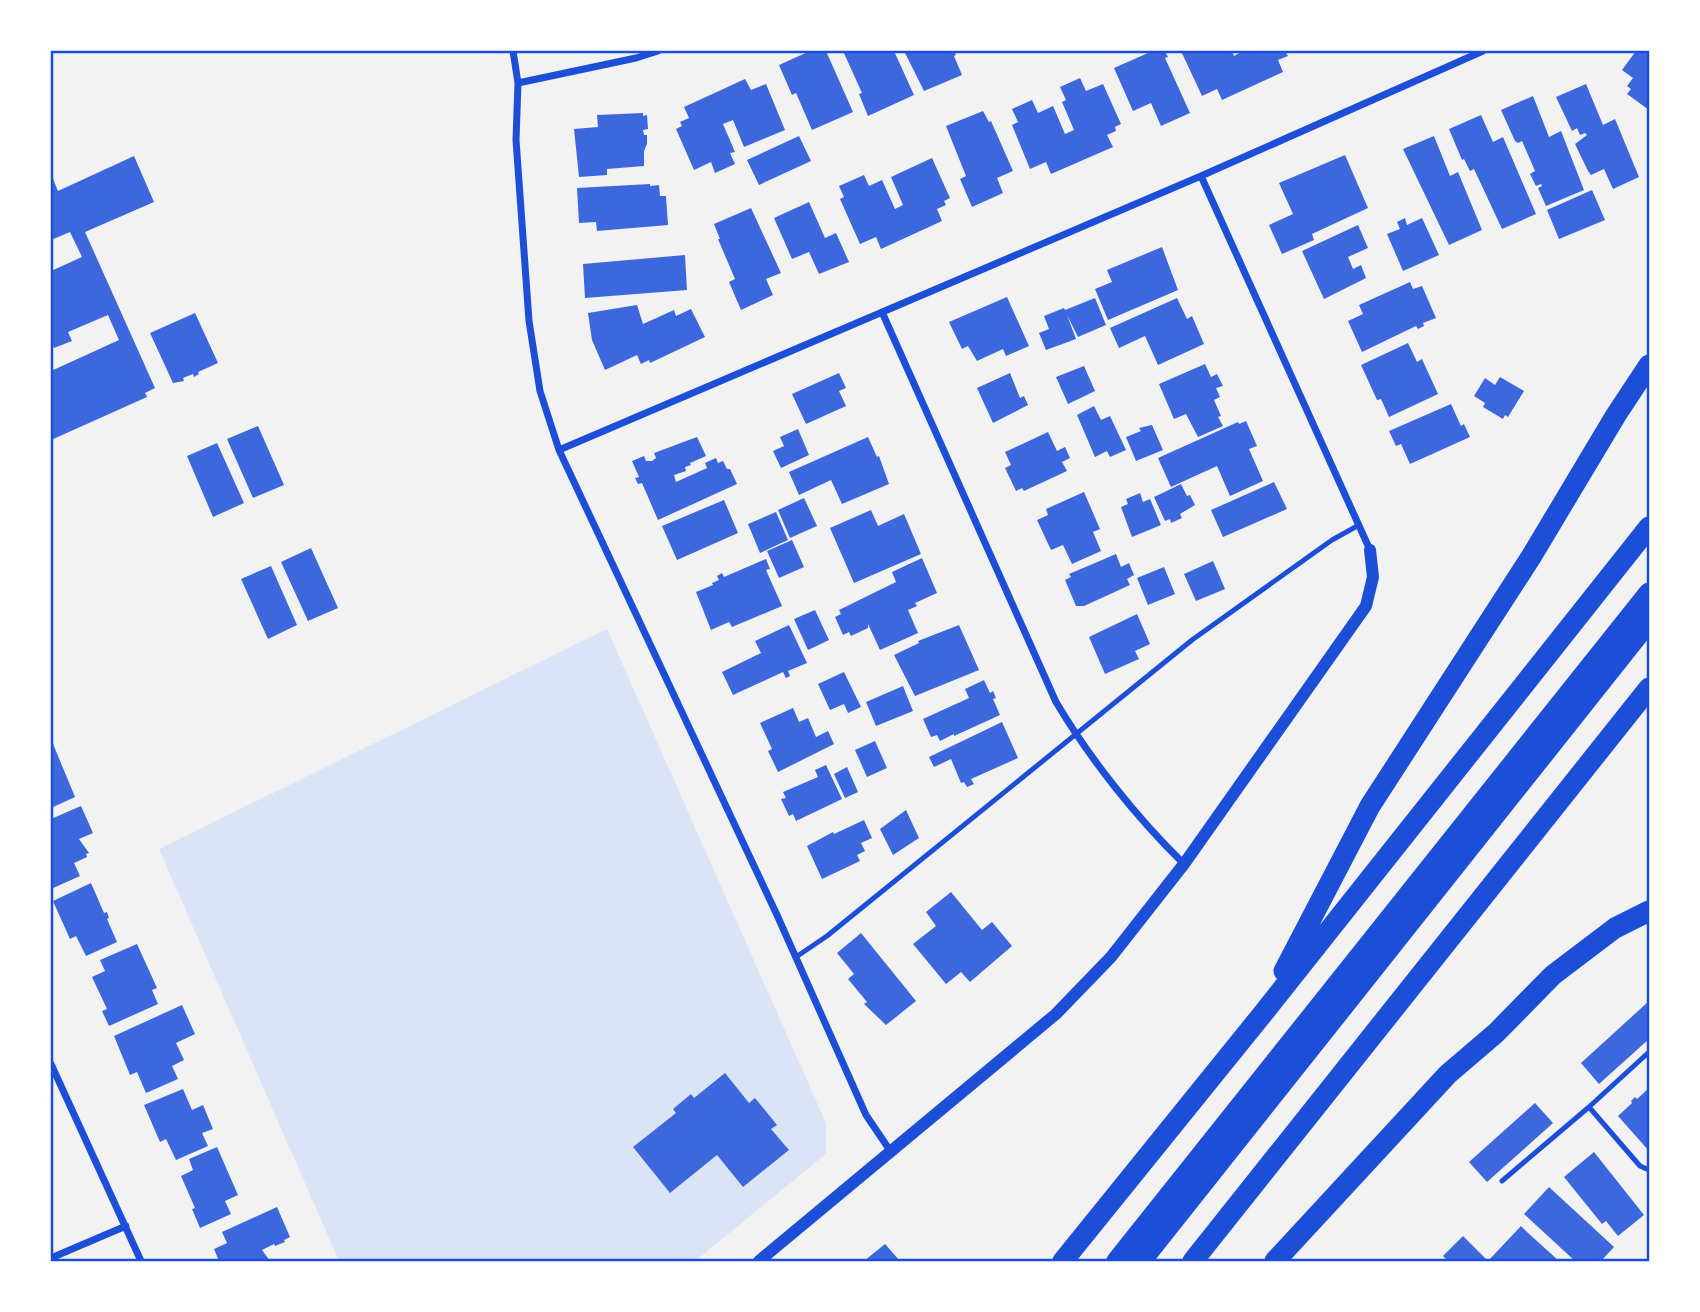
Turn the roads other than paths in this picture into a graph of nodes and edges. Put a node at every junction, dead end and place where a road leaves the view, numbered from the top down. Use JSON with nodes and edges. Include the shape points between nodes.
{"nodes":[{"id":1,"x":513,"y":51,"type":"edge"},
{"id":2,"x":658,"y":51,"type":"edge"},
{"id":3,"x":1483,"y":51,"type":"edge"},
{"id":4,"x":518,"y":83,"type":"junction"},
{"id":5,"x":1201,"y":176,"type":"junction"},
{"id":6,"x":882,"y":312,"type":"junction"},
{"id":7,"x":1649,"y":365,"type":"edge"},
{"id":8,"x":559,"y":450,"type":"junction"},
{"id":9,"x":1359,"y":525,"type":"junction"},
{"id":10,"x":1649,"y":527,"type":"edge"},
{"id":11,"x":1370,"y":550,"type":"joint"},
{"id":12,"x":1649,"y":593,"type":"edge"},
{"id":13,"x":1649,"y":621,"type":"edge"},
{"id":14,"x":1649,"y":688,"type":"edge"},
{"id":15,"x":1076,"y":735,"type":"junction"},
{"id":16,"x":1184,"y":864,"type":"junction"},
{"id":17,"x":1649,"y":911,"type":"edge"},
{"id":18,"x":796,"y":957,"type":"junction"},
{"id":19,"x":1261,"y":1016,"type":"junction"},
{"id":20,"x":1649,"y":1052,"type":"edge"},
{"id":21,"x":51,"y":1064,"type":"edge"},
{"id":22,"x":1589,"y":1107,"type":"junction"},
{"id":23,"x":892,"y":1152,"type":"junction"},
{"id":24,"x":1649,"y":1170,"type":"edge"},
{"id":25,"x":1502,"y":1181,"type":"dead end"},
{"id":26,"x":126,"y":1226,"type":"junction"},
{"id":27,"x":51,"y":1258,"type":"edge"},
{"id":28,"x":141,"y":1261,"type":"edge"},
{"id":29,"x":759,"y":1261,"type":"edge"},
{"id":30,"x":1063,"y":1261,"type":"edge"},
{"id":31,"x":1117,"y":1261,"type":"edge"},
{"id":32,"x":1140,"y":1261,"type":"edge"},
{"id":33,"x":1193,"y":1261,"type":"edge"},
{"id":34,"x":1275,"y":1261,"type":"edge"}],
"edges":[{"from":1,"to":4,"type":"street"},
{"from":2,"to":4,"type":"street"},
{"from":3,"to":5,"type":"street"},
{"from":4,"to":8,"type":"street","via":[[516,139],[529,321],[540,391]]},
{"from":5,"to":6,"type":"street"},
{"from":5,"to":9,"type":"street"},
{"from":6,"to":8,"type":"street"},
{"from":6,"to":15,"type":"street","via":[[1056,702]]},
{"from":7,"to":19,"type":"highway","via":[[1370,806]]},
{"from":8,"to":18,"type":"street"},
{"from":9,"to":11,"type":"street"},
{"from":9,"to":15,"type":"lane","via":[[1192,640]]},
{"from":10,"to":19,"type":"highway"},
{"from":11,"to":16,"type":"street","via":[[1373,577],[1366,606]]},
{"from":12,"to":31,"type":"highway"},
{"from":13,"to":32,"type":"highway"},
{"from":14,"to":33,"type":"highway"},
{"from":15,"to":16,"type":"street"},
{"from":15,"to":18,"type":"lane"},
{"from":16,"to":23,"type":"street","via":[[1111,957],[1056,1014]]},
{"from":17,"to":34,"type":"highway","via":[[1615,928],[1553,975],[1448,1074]]},
{"from":18,"to":23,"type":"street","via":[[866,1115]]},
{"from":19,"to":30,"type":"highway"},
{"from":20,"to":22,"type":"lane"},
{"from":21,"to":26,"type":"street"},
{"from":22,"to":24,"type":"lane","via":[[1640,1166]]},
{"from":22,"to":25,"type":"lane"},
{"from":23,"to":29,"type":"street"},
{"from":26,"to":27,"type":"street"},
{"from":26,"to":28,"type":"street"}]}
